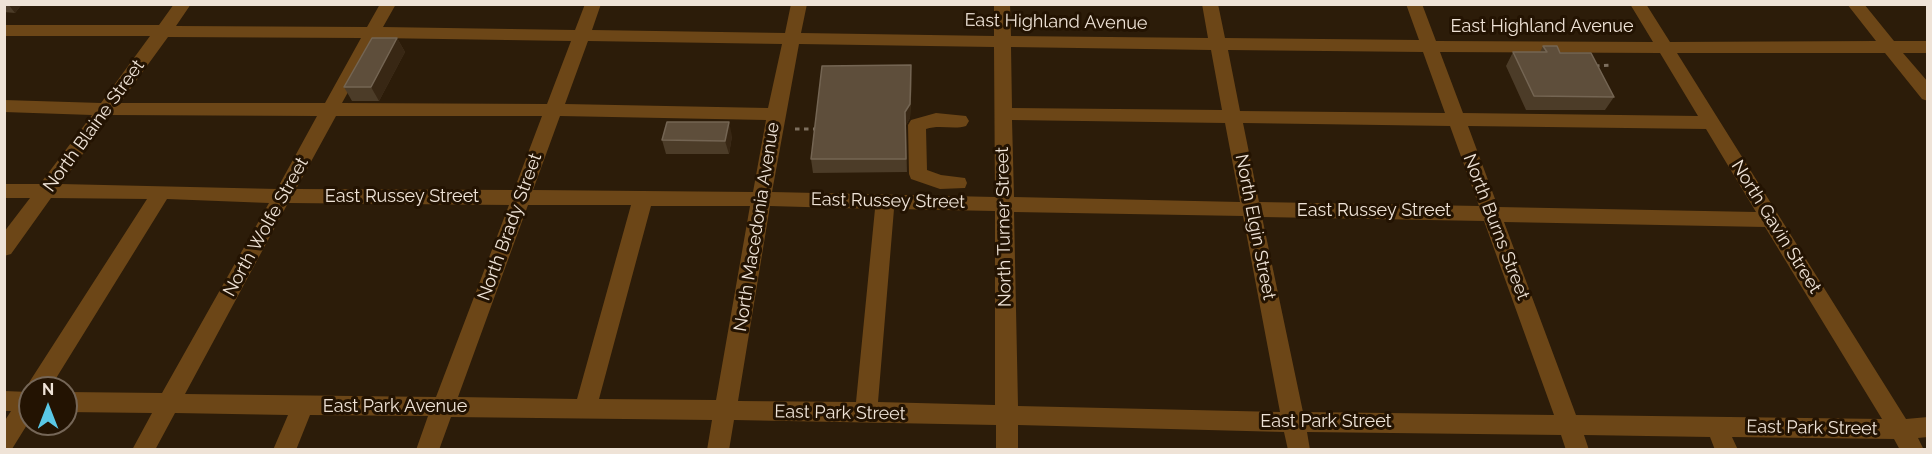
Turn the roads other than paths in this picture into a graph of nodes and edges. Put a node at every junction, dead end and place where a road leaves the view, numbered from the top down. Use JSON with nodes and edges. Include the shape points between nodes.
{"nodes":[{"id":1,"x":183,"y":4,"type":"edge"},
{"id":2,"x":388,"y":4,"type":"edge"},
{"id":3,"x":593,"y":4,"type":"edge"},
{"id":4,"x":799,"y":4,"type":"edge"},
{"id":5,"x":1002,"y":4,"type":"edge"},
{"id":6,"x":1210,"y":4,"type":"edge"},
{"id":7,"x":1414,"y":4,"type":"edge"},
{"id":8,"x":1638,"y":4,"type":"edge"},
{"id":9,"x":1855,"y":4,"type":"edge"},
{"id":10,"x":4,"y":30,"type":"edge"},
{"id":11,"x":164,"y":30,"type":"junction"},
{"id":12,"x":374,"y":33,"type":"junction"},
{"id":13,"x":582,"y":36,"type":"junction"},
{"id":14,"x":791,"y":38,"type":"junction"},
{"id":15,"x":1001,"y":40,"type":"junction"},
{"id":16,"x":1218,"y":44,"type":"junction"},
{"id":17,"x":1429,"y":46,"type":"junction"},
{"id":18,"x":1888,"y":47,"type":"junction"},
{"id":19,"x":1928,"y":47,"type":"edge"},
{"id":20,"x":1664,"y":48,"type":"junction"},
{"id":21,"x":1928,"y":95,"type":"edge"},
{"id":22,"x":4,"y":106,"type":"edge"},
{"id":23,"x":106,"y":109,"type":"junction"},
{"id":24,"x":329,"y":110,"type":"junction"},
{"id":25,"x":553,"y":110,"type":"junction"},
{"id":26,"x":776,"y":114,"type":"junction"},
{"id":27,"x":1003,"y":114,"type":"junction"},
{"id":28,"x":1232,"y":118,"type":"junction"},
{"id":29,"x":1455,"y":120,"type":"junction"},
{"id":30,"x":960,"y":121,"type":"dead end"},
{"id":31,"x":1711,"y":123,"type":"junction"},
{"id":32,"x":958,"y":183,"type":"dead end"},
{"id":33,"x":4,"y":191,"type":"edge"},
{"id":34,"x":46,"y":192,"type":"junction"},
{"id":35,"x":162,"y":192,"type":"junction"},
{"id":36,"x":284,"y":196,"type":"junction"},
{"id":37,"x":522,"y":197,"type":"junction"},
{"id":38,"x":643,"y":198,"type":"junction"},
{"id":39,"x":761,"y":199,"type":"junction"},
{"id":40,"x":885,"y":202,"type":"junction"},
{"id":41,"x":1004,"y":203,"type":"junction"},
{"id":42,"x":1252,"y":209,"type":"junction"},
{"id":43,"x":1491,"y":212,"type":"junction"},
{"id":44,"x":1772,"y":220,"type":"junction"},
{"id":45,"x":4,"y":248,"type":"edge"},
{"id":46,"x":46,"y":376,"type":"edge"},
{"id":47,"x":78,"y":402,"type":"edge"},
{"id":48,"x":168,"y":403,"type":"junction"},
{"id":49,"x":302,"y":406,"type":"junction"},
{"id":50,"x":443,"y":408,"type":"junction"},
{"id":51,"x":585,"y":409,"type":"junction"},
{"id":52,"x":724,"y":412,"type":"junction"},
{"id":53,"x":866,"y":412,"type":"junction"},
{"id":54,"x":1007,"y":417,"type":"junction"},
{"id":55,"x":18,"y":420,"type":"edge"},
{"id":56,"x":1294,"y":422,"type":"junction"},
{"id":57,"x":1569,"y":424,"type":"junction"},
{"id":58,"x":1716,"y":426,"type":"junction"},
{"id":59,"x":1928,"y":427,"type":"edge"},
{"id":60,"x":1900,"y":429,"type":"junction"},
{"id":61,"x":4,"y":442,"type":"edge"},
{"id":62,"x":143,"y":450,"type":"edge"},
{"id":63,"x":284,"y":450,"type":"edge"},
{"id":64,"x":427,"y":450,"type":"edge"},
{"id":65,"x":718,"y":450,"type":"edge"},
{"id":66,"x":1007,"y":450,"type":"edge"},
{"id":67,"x":1299,"y":450,"type":"edge"},
{"id":68,"x":1578,"y":450,"type":"edge"},
{"id":69,"x":1727,"y":450,"type":"edge"},
{"id":70,"x":1913,"y":450,"type":"edge"}],
"edges":[{"from":1,"to":11,"type":"street","name":"North Blaine Street"},
{"from":2,"to":12,"type":"street","name":"North Wolfe Street"},
{"from":3,"to":13,"type":"street","name":"North Brady Street"},
{"from":4,"to":14,"type":"street","name":"North Macedonia Avenue"},
{"from":5,"to":15,"type":"street","name":"North Turner Street"},
{"from":6,"to":16,"type":"street","name":"North Elgin Street"},
{"from":7,"to":17,"type":"street","name":"North Burns Street"},
{"from":8,"to":20,"type":"street","name":"North Gavin Street"},
{"from":9,"to":18,"type":"street"},
{"from":10,"to":11,"type":"street","name":"East Highland Avenue"},
{"from":11,"to":12,"type":"street","name":"East Highland Avenue"},
{"from":11,"to":23,"type":"street","name":"North Blaine Street"},
{"from":12,"to":13,"type":"street","name":"East Highland Avenue"},
{"from":12,"to":24,"type":"street","name":"North Wolfe Street"},
{"from":13,"to":14,"type":"street","name":"East Highland Avenue"},
{"from":13,"to":25,"type":"street","name":"North Brady Street"},
{"from":14,"to":15,"type":"street","name":"East Highland Avenue"},
{"from":14,"to":26,"type":"street","name":"North Macedonia Avenue"},
{"from":15,"to":16,"type":"street","name":"East Highland Avenue"},
{"from":15,"to":27,"type":"street","name":"North Turner Street"},
{"from":16,"to":17,"type":"street","name":"East Highland Avenue"},
{"from":16,"to":28,"type":"street","name":"North Elgin Street"},
{"from":17,"to":20,"type":"street","name":"East Highland Avenue"},
{"from":17,"to":29,"type":"street","name":"North Burns Street"},
{"from":18,"to":19,"type":"street","name":"East Highland Avenue"},
{"from":18,"to":20,"type":"street","name":"East Highland Avenue"},
{"from":18,"to":21,"type":"street"},
{"from":20,"to":31,"type":"street","name":"North Gavin Street"},
{"from":22,"to":23,"type":"street"},
{"from":23,"to":24,"type":"street"},
{"from":23,"to":34,"type":"street","name":"North Blaine Street"},
{"from":24,"to":25,"type":"street"},
{"from":24,"to":36,"type":"street","name":"North Wolfe Street"},
{"from":25,"to":26,"type":"street"},
{"from":25,"to":37,"type":"street","name":"North Brady Street"},
{"from":26,"to":39,"type":"street","name":"North Macedonia Avenue"},
{"from":27,"to":28,"type":"street"},
{"from":27,"to":41,"type":"street","name":"North Turner Street"},
{"from":28,"to":29,"type":"street"},
{"from":28,"to":42,"type":"street","name":"North Elgin Street"},
{"from":29,"to":31,"type":"street"},
{"from":29,"to":43,"type":"street","name":"North Burns Street"},
{"from":30,"to":32,"type":"street","via":[[936,119],[917,125],[916,136],[918,174]]},
{"from":31,"to":44,"type":"street","name":"North Gavin Street"},
{"from":33,"to":34,"type":"street","name":"East Russey Street"},
{"from":34,"to":35,"type":"street","name":"East Russey Street"},
{"from":34,"to":45,"type":"street","name":"North Blaine Street"},
{"from":35,"to":36,"type":"street","name":"East Russey Street"},
{"from":35,"to":46,"type":"street"},
{"from":36,"to":37,"type":"street","name":"East Russey Street"},
{"from":36,"to":48,"type":"street","name":"North Wolfe Street"},
{"from":37,"to":38,"type":"street","name":"East Russey Street"},
{"from":37,"to":50,"type":"street","name":"North Brady Street"},
{"from":38,"to":39,"type":"street","name":"East Russey Street"},
{"from":38,"to":51,"type":"street"},
{"from":39,"to":40,"type":"street","name":"East Russey Street"},
{"from":39,"to":52,"type":"street","name":"North Macedonia Avenue"},
{"from":40,"to":41,"type":"street","name":"East Russey Street"},
{"from":40,"to":53,"type":"street"},
{"from":41,"to":42,"type":"street","name":"East Russey Street"},
{"from":41,"to":54,"type":"street","name":"North Turner Street"},
{"from":42,"to":43,"type":"street","name":"East Russey Street"},
{"from":42,"to":56,"type":"street","name":"North Elgin Street"},
{"from":43,"to":44,"type":"street","name":"East Russey Street"},
{"from":43,"to":57,"type":"street","name":"North Burns Street"},
{"from":44,"to":60,"type":"street","name":"North Gavin Street"},
{"from":47,"to":48,"type":"street","name":"East Park Avenue"},
{"from":48,"to":49,"type":"street","name":"East Park Avenue"},
{"from":48,"to":62,"type":"street","name":"North Wolfe Street"},
{"from":49,"to":50,"type":"street","name":"East Park Avenue"},
{"from":49,"to":63,"type":"street"},
{"from":50,"to":51,"type":"street","name":"East Park Avenue"},
{"from":50,"to":64,"type":"street","name":"North Brady Street"},
{"from":51,"to":52,"type":"street","name":"East Park Avenue"},
{"from":52,"to":53,"type":"street","name":"East Park Street"},
{"from":52,"to":65,"type":"street","name":"North Macedonia Avenue"},
{"from":53,"to":54,"type":"street","name":"East Park Street"},
{"from":54,"to":56,"type":"street","name":"East Park Street"},
{"from":54,"to":66,"type":"street","name":"North Turner Street"},
{"from":55,"to":61,"type":"street"},
{"from":56,"to":57,"type":"street","name":"East Park Street"},
{"from":56,"to":67,"type":"street","name":"North Elgin Street"},
{"from":57,"to":58,"type":"street","name":"East Park Street"},
{"from":57,"to":68,"type":"street","name":"North Burns Street"},
{"from":58,"to":60,"type":"street","name":"East Park Street"},
{"from":58,"to":69,"type":"street"},
{"from":59,"to":60,"type":"street","name":"East Park Street"},
{"from":60,"to":70,"type":"street","name":"North Gavin Street"}]}
